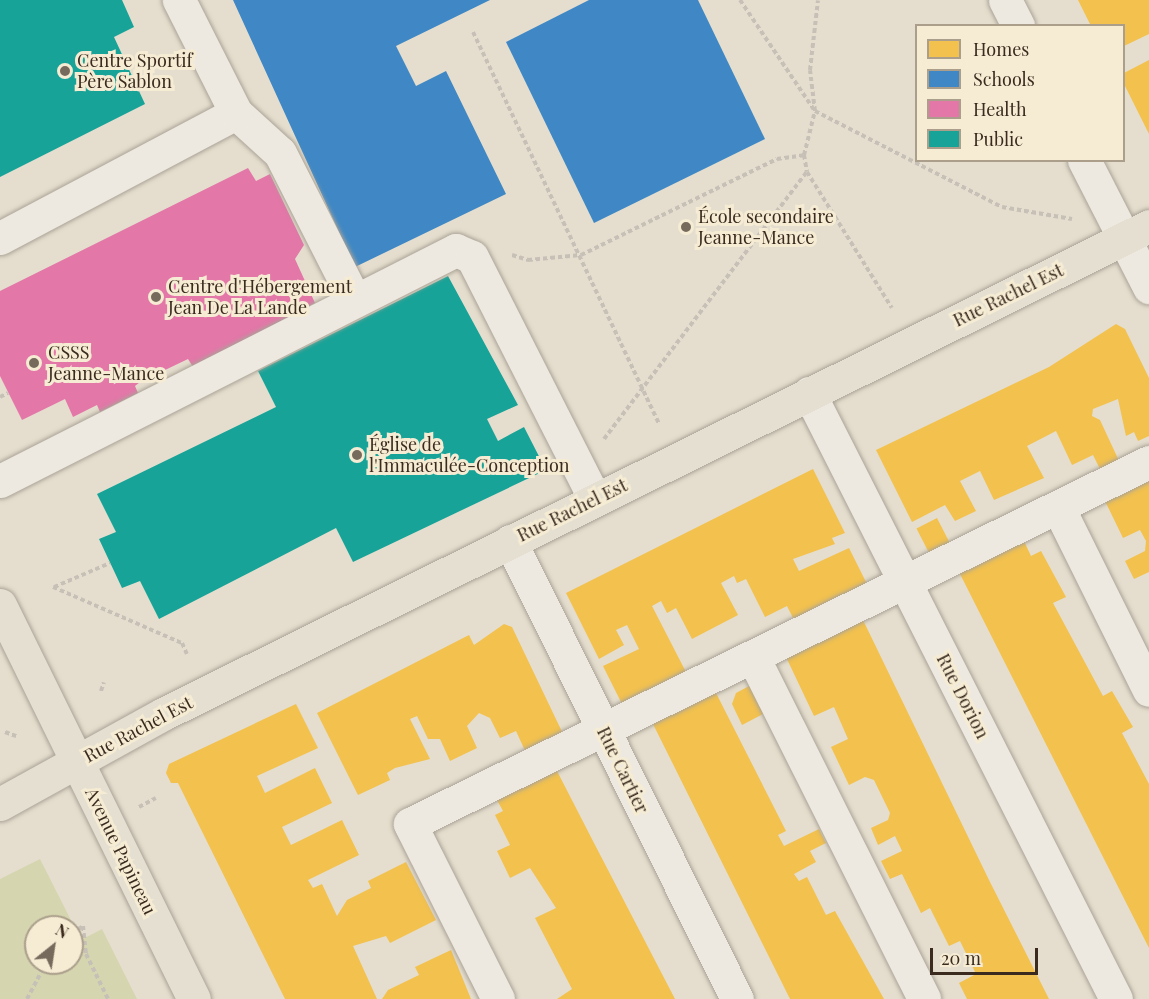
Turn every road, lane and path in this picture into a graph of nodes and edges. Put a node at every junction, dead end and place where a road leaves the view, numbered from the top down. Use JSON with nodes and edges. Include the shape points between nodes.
{"nodes":[{"id":1,"x":179,"y":0,"type":"edge"},
{"id":2,"x":740,"y":0,"type":"edge"},
{"id":3,"x":818,"y":0,"type":"edge"},
{"id":4,"x":1005,"y":0,"type":"edge"},
{"id":5,"x":1016,"y":24,"type":"edge"},
{"id":6,"x":473,"y":32,"type":"dead end"},
{"id":7,"x":815,"y":111,"type":"junction"},
{"id":8,"x":236,"y":113,"type":"junction"},
{"id":9,"x":804,"y":155,"type":"junction"},
{"id":10,"x":1085,"y":162,"type":"edge"},
{"id":11,"x":807,"y":172,"type":"junction"},
{"id":12,"x":1072,"y":219,"type":"dead end"},
{"id":13,"x":1137,"y":232,"type":"edge"},
{"id":14,"x":0,"y":238,"type":"edge"},
{"id":15,"x":507,"y":254,"type":"dead end"},
{"id":16,"x":581,"y":255,"type":"junction"},
{"id":17,"x":1149,"y":287,"type":"edge"},
{"id":18,"x":354,"y":299,"type":"junction"},
{"id":19,"x":892,"y":308,"type":"dead end"},
{"id":20,"x":643,"y":389,"type":"junction"},
{"id":21,"x":8,"y":393,"type":"dead end"},
{"id":22,"x":809,"y":393,"type":"junction"},
{"id":23,"x":0,"y":397,"type":"edge"},
{"id":24,"x":659,"y":423,"type":"dead end"},
{"id":25,"x":597,"y":448,"type":"dead end"},
{"id":26,"x":1149,"y":462,"type":"edge"},
{"id":27,"x":0,"y":481,"type":"edge"},
{"id":28,"x":595,"y":498,"type":"junction"},
{"id":29,"x":1058,"y":507,"type":"junction"},
{"id":30,"x":510,"y":541,"type":"junction"},
{"id":31,"x":110,"y":563,"type":"dead end"},
{"id":32,"x":905,"y":582,"type":"junction"},
{"id":33,"x":0,"y":605,"type":"edge"},
{"id":34,"x":187,"y":654,"type":"dead end"},
{"id":35,"x":753,"y":657,"type":"junction"},
{"id":36,"x":104,"y":682,"type":"dead end"},
{"id":37,"x":1149,"y":690,"type":"edge"},
{"id":38,"x":101,"y":691,"type":"dead end"},
{"id":39,"x":604,"y":730,"type":"junction"},
{"id":40,"x":5,"y":732,"type":"dead end"},
{"id":41,"x":16,"y":736,"type":"dead end"},
{"id":42,"x":77,"y":762,"type":"junction"},
{"id":43,"x":0,"y":804,"type":"edge"},
{"id":44,"x":84,"y":935,"type":"edge"},
{"id":45,"x":40,"y":975,"type":"edge"},
{"id":46,"x":27,"y":999,"type":"edge"},
{"id":47,"x":108,"y":999,"type":"edge"},
{"id":48,"x":194,"y":999,"type":"edge"},
{"id":49,"x":498,"y":999,"type":"edge"},
{"id":50,"x":737,"y":999,"type":"edge"},
{"id":51,"x":924,"y":999,"type":"edge"},
{"id":52,"x":1116,"y":999,"type":"edge"}],
"edges":[{"from":1,"to":8,"type":"street"},
{"from":2,"to":7,"type":"path"},
{"from":3,"to":7,"type":"path","via":[[810,70]]},
{"from":4,"to":5,"type":"street"},
{"from":6,"to":16,"type":"path"},
{"from":7,"to":9,"type":"path"},
{"from":7,"to":12,"type":"path","via":[[1002,207]]},
{"from":8,"to":14,"type":"street"},
{"from":8,"to":18,"type":"street","via":[[280,153]]},
{"from":9,"to":11,"type":"path"},
{"from":9,"to":16,"type":"path","via":[[777,159]]},
{"from":10,"to":13,"type":"street"},
{"from":11,"to":19,"type":"path"},
{"from":11,"to":20,"type":"path"},
{"from":13,"to":17,"type":"street"},
{"from":13,"to":22,"type":"main road","name":"Rue Rachel Est"},
{"from":15,"to":16,"type":"path","via":[[528,260]]},
{"from":16,"to":20,"type":"path"},
{"from":18,"to":27,"type":"street"},
{"from":18,"to":28,"type":"street","via":[[456,250],[472,257]]},
{"from":20,"to":24,"type":"path"},
{"from":20,"to":25,"type":"path"},
{"from":21,"to":23,"type":"path"},
{"from":22,"to":28,"type":"main road","name":"Rue Rachel Est"},
{"from":22,"to":32,"type":"street","name":"Rue Dorion"},
{"from":26,"to":29,"type":"street"},
{"from":28,"to":30,"type":"main road","name":"Rue Rachel Est"},
{"from":29,"to":32,"type":"street"},
{"from":29,"to":37,"type":"street"},
{"from":30,"to":39,"type":"street","name":"Rue Cartier"},
{"from":30,"to":42,"type":"main road","name":"Rue Rachel Est"},
{"from":31,"to":34,"type":"path","via":[[53,587],[182,643]]},
{"from":32,"to":35,"type":"street"},
{"from":32,"to":52,"type":"street","name":"Rue Dorion"},
{"from":33,"to":42,"type":"main road","name":"Avenue Papineau"},
{"from":35,"to":39,"type":"street"},
{"from":35,"to":51,"type":"street"},
{"from":36,"to":38,"type":"path"},
{"from":39,"to":49,"type":"street","via":[[410,824]]},
{"from":39,"to":50,"type":"street","name":"Rue Cartier"},
{"from":40,"to":41,"type":"path"},
{"from":42,"to":43,"type":"main road","name":"Rue Rachel Est"},
{"from":42,"to":48,"type":"main road","name":"Avenue Papineau"},
{"from":44,"to":47,"type":"path","via":[[86,954]]},
{"from":45,"to":46,"type":"path"}]}
